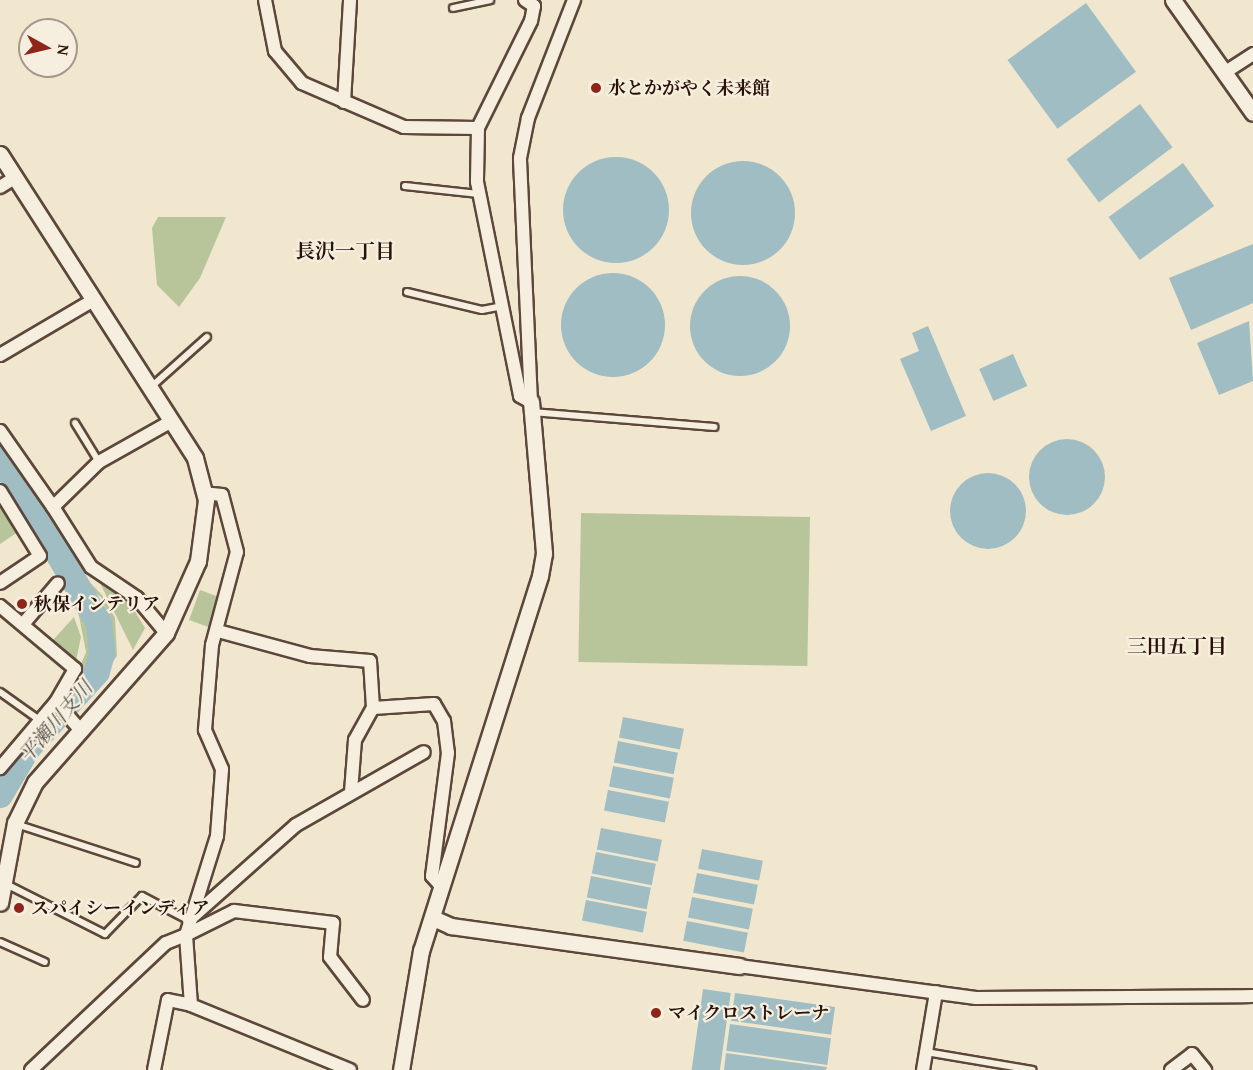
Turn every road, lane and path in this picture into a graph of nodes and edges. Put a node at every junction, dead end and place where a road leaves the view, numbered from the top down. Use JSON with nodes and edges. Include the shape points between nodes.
{"nodes":[{"id":1,"x":264,"y":0,"type":"edge"},
{"id":2,"x":350,"y":0,"type":"edge"},
{"id":3,"x":490,"y":0,"type":"edge"},
{"id":4,"x":525,"y":0,"type":"edge"},
{"id":5,"x":574,"y":0,"type":"edge"},
{"id":6,"x":1173,"y":0,"type":"edge"},
{"id":7,"x":453,"y":8,"type":"dead end"},
{"id":8,"x":1253,"y":54,"type":"edge"},
{"id":9,"x":1224,"y":73,"type":"junction"},
{"id":10,"x":344,"y":102,"type":"junction"},
{"id":11,"x":1253,"y":113,"type":"edge"},
{"id":12,"x":478,"y":128,"type":"junction"},
{"id":13,"x":0,"y":154,"type":"edge"},
{"id":14,"x":6,"y":183,"type":"edge"},
{"id":15,"x":405,"y":186,"type":"dead end"},
{"id":16,"x":480,"y":194,"type":"junction"},
{"id":17,"x":407,"y":292,"type":"dead end"},
{"id":18,"x":90,"y":302,"type":"junction"},
{"id":19,"x":503,"y":306,"type":"junction"},
{"id":20,"x":207,"y":337,"type":"dead end"},
{"id":21,"x":0,"y":355,"type":"edge"},
{"id":22,"x":148,"y":390,"type":"junction"},
{"id":23,"x":531,"y":407,"type":"junction"},
{"id":24,"x":170,"y":422,"type":"junction"},
{"id":25,"x":75,"y":423,"type":"dead end"},
{"id":26,"x":714,"y":427,"type":"dead end"},
{"id":27,"x":0,"y":430,"type":"edge"},
{"id":28,"x":99,"y":462,"type":"junction"},
{"id":29,"x":0,"y":491,"type":"edge"},
{"id":30,"x":204,"y":493,"type":"junction"},
{"id":31,"x":53,"y":507,"type":"junction"},
{"id":32,"x":0,"y":583,"type":"edge"},
{"id":33,"x":58,"y":583,"type":"dead end"},
{"id":34,"x":0,"y":606,"type":"edge"},
{"id":35,"x":24,"y":623,"type":"junction"},
{"id":36,"x":218,"y":631,"type":"junction"},
{"id":37,"x":166,"y":633,"type":"junction"},
{"id":38,"x":0,"y":692,"type":"edge"},
{"id":39,"x":373,"y":708,"type":"junction"},
{"id":40,"x":65,"y":713,"type":"junction"},
{"id":41,"x":38,"y":719,"type":"junction"},
{"id":42,"x":424,"y":752,"type":"dead end"},
{"id":43,"x":0,"y":768,"type":"edge"},
{"id":44,"x":351,"y":792,"type":"junction"},
{"id":45,"x":15,"y":823,"type":"junction"},
{"id":46,"x":2,"y":863,"type":"edge"},
{"id":47,"x":136,"y":863,"type":"dead end"},
{"id":48,"x":3,"y":883,"type":"junction"},
{"id":49,"x":442,"y":886,"type":"junction"},
{"id":50,"x":0,"y":903,"type":"edge"},
{"id":51,"x":433,"y":918,"type":"junction"},
{"id":52,"x":188,"y":920,"type":"junction"},
{"id":53,"x":186,"y":935,"type":"junction"},
{"id":54,"x":0,"y":942,"type":"edge"},
{"id":55,"x":45,"y":962,"type":"dead end"},
{"id":56,"x":739,"y":966,"type":"joint"},
{"id":57,"x":936,"y":992,"type":"junction"},
{"id":58,"x":1253,"y":996,"type":"edge"},
{"id":59,"x":363,"y":1000,"type":"dead end"},
{"id":60,"x":191,"y":1005,"type":"junction"},
{"id":61,"x":926,"y":1052,"type":"junction"},
{"id":62,"x":31,"y":1070,"type":"edge"},
{"id":63,"x":154,"y":1070,"type":"edge"},
{"id":64,"x":351,"y":1070,"type":"edge"},
{"id":65,"x":401,"y":1070,"type":"edge"},
{"id":66,"x":923,"y":1070,"type":"edge"},
{"id":67,"x":1032,"y":1070,"type":"edge"},
{"id":68,"x":1172,"y":1070,"type":"edge"},
{"id":69,"x":1205,"y":1070,"type":"edge"}],
"edges":[{"from":1,"to":10,"type":"street","via":[[265,24],[288,71]]},
{"from":2,"to":10,"type":"street"},
{"from":3,"to":7,"type":"lane"},
{"from":4,"to":12,"type":"street","via":[[534,6],[531,21]]},
{"from":5,"to":23,"type":"street","via":[[528,118],[520,159]]},
{"from":6,"to":9,"type":"street"},
{"from":8,"to":9,"type":"street"},
{"from":9,"to":11,"type":"street"},
{"from":10,"to":12,"type":"street","via":[[404,127]]},
{"from":12,"to":16,"type":"street"},
{"from":13,"to":14,"type":"street"},
{"from":14,"to":18,"type":"street"},
{"from":15,"to":16,"type":"lane"},
{"from":16,"to":19,"type":"street"},
{"from":17,"to":19,"type":"lane","via":[[482,310]]},
{"from":18,"to":21,"type":"street"},
{"from":18,"to":22,"type":"street"},
{"from":19,"to":23,"type":"street","via":[[520,396]]},
{"from":20,"to":22,"type":"lane"},
{"from":22,"to":24,"type":"street"},
{"from":23,"to":26,"type":"lane"},
{"from":23,"to":49,"type":"street","via":[[544,553],[540,576]]},
{"from":24,"to":28,"type":"street"},
{"from":24,"to":30,"type":"street","via":[[195,458]]},
{"from":25,"to":28,"type":"lane"},
{"from":27,"to":31,"type":"street"},
{"from":28,"to":31,"type":"street"},
{"from":29,"to":32,"type":"street","via":[[40,556]]},
{"from":30,"to":36,"type":"street","via":[[222,495],[237,552]]},
{"from":30,"to":37,"type":"street","via":[[206,533]]},
{"from":31,"to":37,"type":"street","via":[[91,567],[137,598]]},
{"from":33,"to":35,"type":"street"},
{"from":34,"to":35,"type":"street"},
{"from":35,"to":40,"type":"street","via":[[75,669]]},
{"from":36,"to":39,"type":"street","via":[[310,656],[370,661]]},
{"from":36,"to":52,"type":"street","via":[[205,730],[222,770],[223,801],[217,836]]},
{"from":37,"to":40,"type":"street"},
{"from":38,"to":41,"type":"lane"},
{"from":39,"to":44,"type":"street","via":[[355,740]]},
{"from":39,"to":49,"type":"street","via":[[434,704],[444,721],[448,753],[432,876]]},
{"from":40,"to":41,"type":"street"},
{"from":40,"to":45,"type":"street"},
{"from":41,"to":43,"type":"street"},
{"from":42,"to":44,"type":"street"},
{"from":44,"to":52,"type":"street","via":[[296,825]]},
{"from":45,"to":46,"type":"street"},
{"from":45,"to":47,"type":"lane"},
{"from":46,"to":48,"type":"street"},
{"from":48,"to":50,"type":"street"},
{"from":48,"to":52,"type":"lane","via":[[105,933],[142,896]]},
{"from":49,"to":51,"type":"street"},
{"from":51,"to":56,"type":"street","via":[[451,926]]},
{"from":51,"to":65,"type":"street","via":[[413,987]]},
{"from":52,"to":53,"type":"street"},
{"from":53,"to":59,"type":"street","via":[[234,912],[333,923],[330,957]]},
{"from":53,"to":60,"type":"street"},
{"from":53,"to":62,"type":"street","via":[[166,943]]},
{"from":54,"to":55,"type":"lane"},
{"from":56,"to":57,"type":"street"},
{"from":57,"to":58,"type":"street","via":[[976,998]]},
{"from":57,"to":61,"type":"street"},
{"from":60,"to":63,"type":"street","via":[[168,1000]]},
{"from":60,"to":64,"type":"street"},
{"from":61,"to":66,"type":"street"},
{"from":61,"to":67,"type":"lane"},
{"from":68,"to":69,"type":"street","via":[[1192,1054]]}]}
